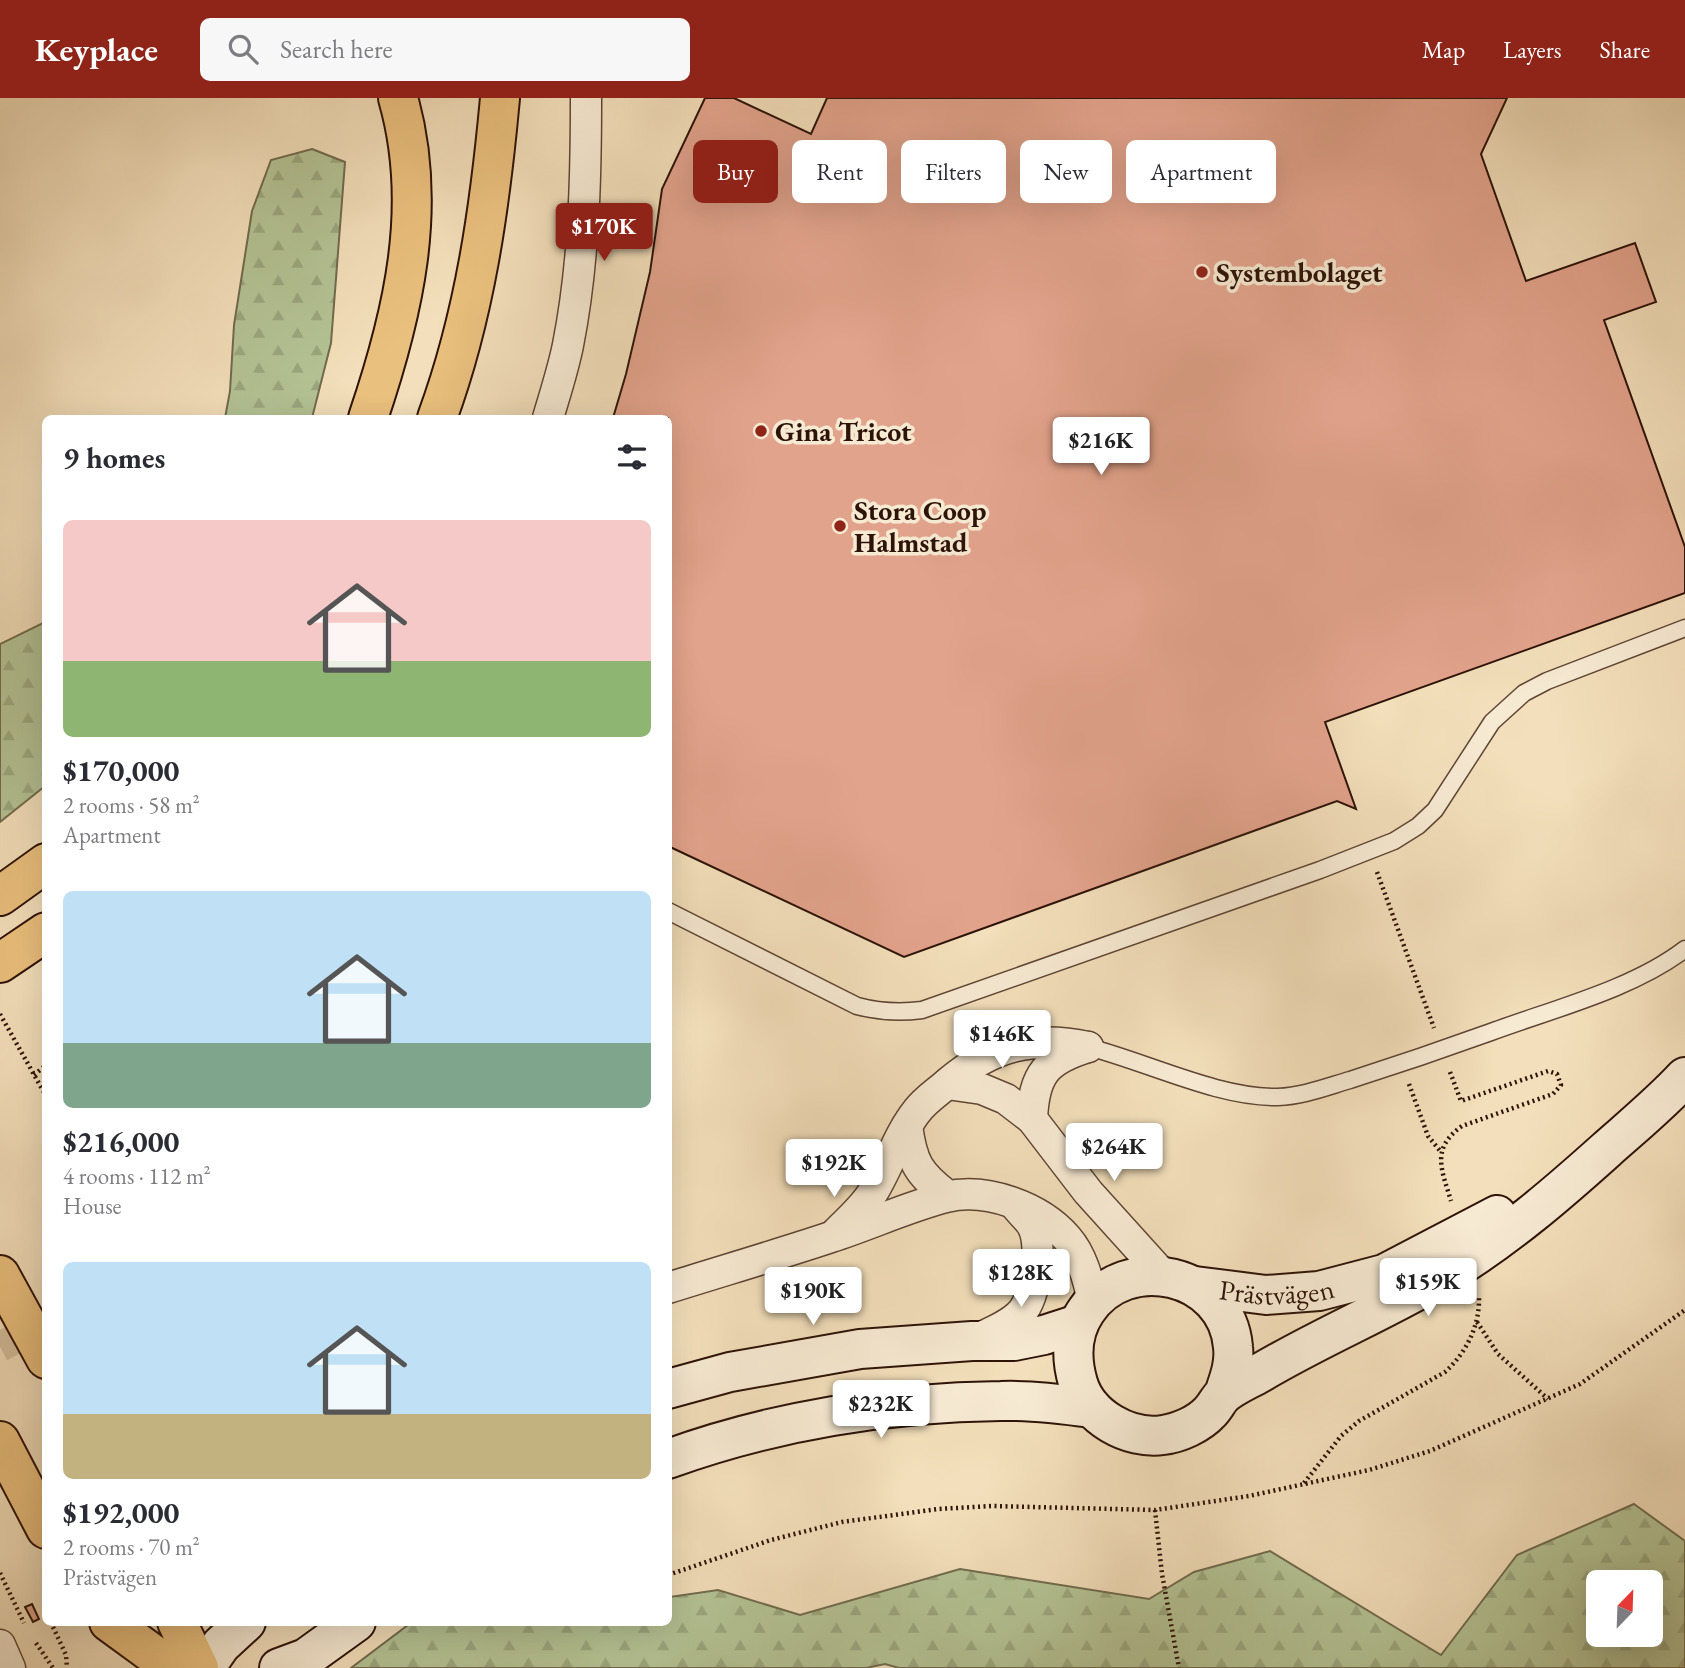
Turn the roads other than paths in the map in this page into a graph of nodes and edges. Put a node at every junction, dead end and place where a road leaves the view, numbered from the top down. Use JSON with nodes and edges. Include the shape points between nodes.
{"nodes":[{"id":1,"x":398,"y":98,"type":"edge"},
{"id":2,"x":500,"y":98,"type":"edge"},
{"id":3,"x":586,"y":98,"type":"edge"},
{"id":4,"x":369,"y":415,"type":"edge"},
{"id":5,"x":439,"y":415,"type":"edge"},
{"id":6,"x":549,"y":415,"type":"edge"},
{"id":7,"x":1685,"y":628,"type":"edge"},
{"id":8,"x":42,"y":866,"type":"edge"},
{"id":9,"x":0,"y":896,"type":"edge"},
{"id":10,"x":672,"y":913,"type":"edge"},
{"id":11,"x":42,"y":935,"type":"edge"},
{"id":12,"x":1685,"y":948,"type":"edge"},
{"id":13,"x":0,"y":963,"type":"edge"},
{"id":14,"x":1088,"y":1047,"type":"junction"},
{"id":15,"x":1685,"y":1077,"type":"edge"},
{"id":16,"x":947,"y":1084,"type":"junction"},
{"id":17,"x":1032,"y":1119,"type":"junction"},
{"id":18,"x":907,"y":1126,"type":"junction"},
{"id":19,"x":1583,"y":1171,"type":"junction"},
{"id":20,"x":948,"y":1196,"type":"junction"},
{"id":21,"x":1013,"y":1203,"type":"junction"},
{"id":22,"x":832,"y":1237,"type":"junction"},
{"id":23,"x":0,"y":1275,"type":"edge"},
{"id":24,"x":1179,"y":1281,"type":"junction"},
{"id":25,"x":672,"y":1287,"type":"edge"},
{"id":26,"x":1086,"y":1312,"type":"junction"},
{"id":27,"x":972,"y":1341,"type":"junction"},
{"id":28,"x":42,"y":1353,"type":"edge"},
{"id":29,"x":672,"y":1388,"type":"edge"},
{"id":30,"x":1224,"y":1394,"type":"junction"},
{"id":31,"x":1092,"y":1408,"type":"junction"},
{"id":32,"x":0,"y":1441,"type":"edge"},
{"id":33,"x":672,"y":1458,"type":"edge"},
{"id":34,"x":42,"y":1521,"type":"edge"},
{"id":35,"x":99,"y":1626,"type":"edge"},
{"id":36,"x":114,"y":1626,"type":"edge"},
{"id":37,"x":179,"y":1626,"type":"edge"},
{"id":38,"x":242,"y":1626,"type":"edge"},
{"id":39,"x":350,"y":1626,"type":"edge"},
{"id":40,"x":0,"y":1645,"type":"edge"},
{"id":41,"x":295,"y":1664,"type":"edge"},
{"id":42,"x":10,"y":1668,"type":"edge"},
{"id":43,"x":125,"y":1668,"type":"edge"},
{"id":44,"x":179,"y":1668,"type":"edge"},
{"id":45,"x":198,"y":1668,"type":"edge"},
{"id":46,"x":205,"y":1668,"type":"edge"}],
"edges":[{"from":1,"to":4,"type":"main road","via":[[411,158],[412,236],[397,322]]},
{"from":2,"to":5,"type":"main road","via":[[478,265],[457,360]]},
{"from":3,"to":6,"type":"street","via":[[585,209],[578,269],[569,343]]},
{"from":7,"to":10,"type":"lane","via":[[1524,692],[1492,722],[1435,810],[1394,841],[922,1010],[879,1012],[857,1006]]},
{"from":8,"to":9,"type":"main road"},
{"from":11,"to":13,"type":"main road"},
{"from":12,"to":14,"type":"lane","via":[[1651,971],[1573,1003],[1309,1092],[1250,1095]]},
{"from":14,"to":16,"type":"street","via":[[1042,1041],[1014,1045],[967,1067]]},
{"from":14,"to":17,"type":"street","via":[[1063,1055],[1049,1066],[1032,1100]]},
{"from":15,"to":19,"type":"street","name":"Prästvägen"},
{"from":16,"to":17,"type":"street","via":[[982,1089],[1006,1099]]},
{"from":16,"to":18,"type":"street","via":[[916,1111]]},
{"from":17,"to":24,"type":"street","via":[[1088,1192]]},
{"from":18,"to":20,"type":"street","via":[[918,1170]]},
{"from":18,"to":22,"type":"street","via":[[872,1194]]},
{"from":19,"to":24,"type":"street","name":"Prästvägen","via":[[1384,1274],[1319,1291],[1266,1295]]},
{"from":19,"to":30,"type":"street","name":"Prästvägen","via":[[1496,1242],[1448,1273],[1297,1350]]},
{"from":20,"to":21,"type":"street","via":[[990,1196]]},
{"from":20,"to":22,"type":"street"},
{"from":21,"to":26,"type":"street","via":[[1045,1218],[1068,1239],[1086,1271]]},
{"from":21,"to":27,"type":"street","via":[[1034,1228],[1036,1278],[1022,1312]]},
{"from":22,"to":25,"type":"street"},
{"from":23,"to":28,"type":"main road"},
{"from":24,"to":26,"type":"street","name":"Prästvägen","via":[[1144,1275],[1125,1280],[1108,1288]]},
{"from":24,"to":30,"type":"street","name":"Prästvägen","via":[[1214,1302],[1227,1323],[1232,1371]]},
{"from":26,"to":27,"type":"street","name":"Prästvägen","via":[[1044,1335]]},
{"from":26,"to":31,"type":"street","name":"Prästvägen","via":[[1073,1346],[1073,1368]]},
{"from":27,"to":29,"type":"street","name":"Prästvägen","via":[[860,1349],[730,1372]]},
{"from":30,"to":31,"type":"street","name":"Prästvägen","via":[[1208,1415],[1186,1429],[1162,1436],[1136,1434],[1112,1425]]},
{"from":31,"to":33,"type":"street","via":[[1003,1401],[925,1404],[762,1431]]},
{"from":32,"to":34,"type":"main road"},
{"from":35,"to":43,"type":"main road"},
{"from":36,"to":44,"type":"main road"},
{"from":37,"to":45,"type":"main road"},
{"from":38,"to":46,"type":"street"},
{"from":39,"to":41,"type":"street"},
{"from":40,"to":42,"type":"street"}]}
